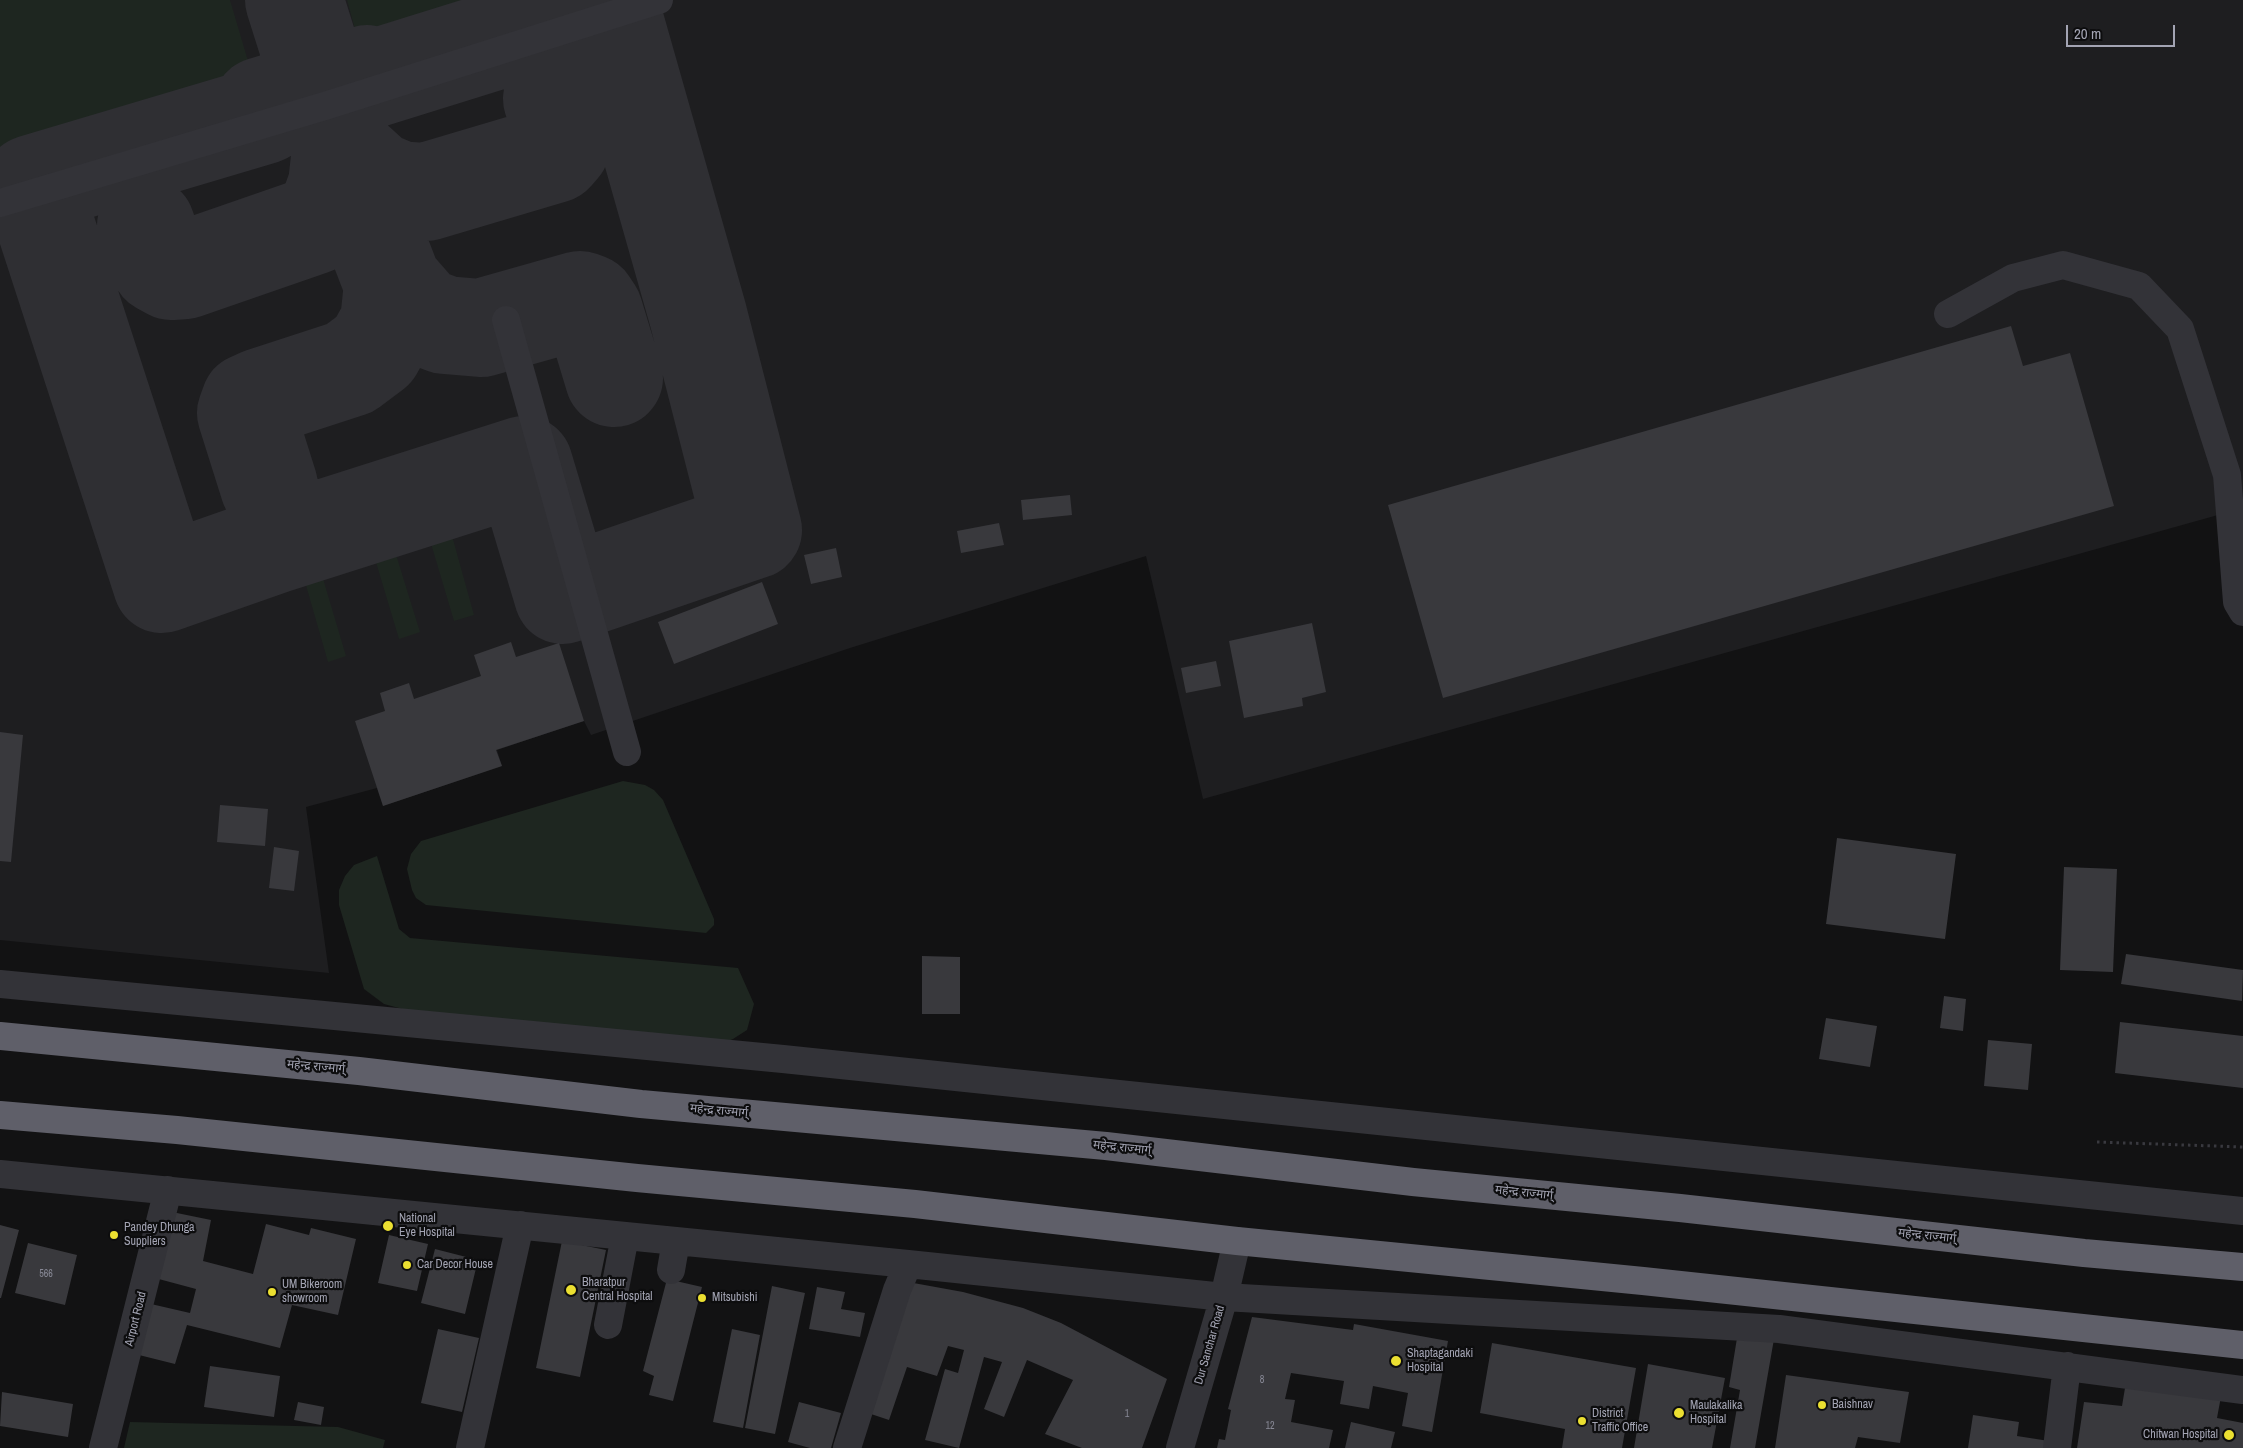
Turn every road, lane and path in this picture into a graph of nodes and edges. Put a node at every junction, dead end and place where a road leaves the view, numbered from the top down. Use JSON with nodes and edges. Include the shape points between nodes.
{"nodes":[{"id":1,"x":660,"y":0,"type":"edge"},
{"id":2,"x":0,"y":203,"type":"edge"},
{"id":3,"x":1948,"y":314,"type":"dead end"},
{"id":4,"x":506,"y":320,"type":"dead end"},
{"id":5,"x":2243,"y":612,"type":"edge"},
{"id":6,"x":627,"y":752,"type":"dead end"},
{"id":7,"x":0,"y":984,"type":"edge"},
{"id":8,"x":0,"y":1036,"type":"edge"},
{"id":9,"x":0,"y":1115,"type":"edge"},
{"id":10,"x":2097,"y":1142,"type":"dead end"},
{"id":11,"x":2243,"y":1147,"type":"edge"},
{"id":12,"x":0,"y":1174,"type":"edge"},
{"id":13,"x":168,"y":1190,"type":"junction"},
{"id":14,"x":2243,"y":1212,"type":"edge"},
{"id":15,"x":520,"y":1225,"type":"junction"},
{"id":16,"x":625,"y":1236,"type":"junction"},
{"id":17,"x":676,"y":1241,"type":"junction"},
{"id":18,"x":1237,"y":1241,"type":"junction"},
{"id":19,"x":908,"y":1264,"type":"junction"},
{"id":20,"x":2243,"y":1267,"type":"edge"},
{"id":21,"x":671,"y":1270,"type":"dead end"},
{"id":22,"x":1224,"y":1298,"type":"junction"},
{"id":23,"x":608,"y":1325,"type":"dead end"},
{"id":24,"x":2243,"y":1345,"type":"edge"},
{"id":25,"x":2068,"y":1366,"type":"junction"},
{"id":26,"x":2243,"y":1390,"type":"edge"},
{"id":27,"x":103,"y":1448,"type":"edge"},
{"id":28,"x":470,"y":1448,"type":"edge"},
{"id":29,"x":847,"y":1448,"type":"edge"},
{"id":30,"x":1180,"y":1448,"type":"edge"},
{"id":31,"x":2057,"y":1448,"type":"edge"}],
"edges":[{"from":1,"to":2,"type":"street","via":[[328,105]]},
{"from":3,"to":5,"type":"street","via":[[2013,278],[2063,266],[2139,286],[2180,329],[2224,466],[2237,602]]},
{"from":4,"to":6,"type":"street","via":[[607,711]]},
{"from":7,"to":14,"type":"street","via":[[773,1058]]},
{"from":8,"to":20,"type":"highway","name":"महेन्द्र राज्मार्ग्","via":[[358,1071],[641,1104],[1106,1146],[1413,1182]]},
{"from":9,"to":18,"type":"highway","via":[[915,1204]]},
{"from":10,"to":11,"type":"path"},
{"from":12,"to":13,"type":"street"},
{"from":13,"to":15,"type":"street"},
{"from":13,"to":27,"type":"street","name":"Airport Road"},
{"from":15,"to":16,"type":"street"},
{"from":15,"to":28,"type":"street"},
{"from":16,"to":17,"type":"street"},
{"from":16,"to":23,"type":"street"},
{"from":17,"to":19,"type":"street"},
{"from":17,"to":21,"type":"street"},
{"from":18,"to":22,"type":"street","name":"Dur Sanchar Road"},
{"from":18,"to":24,"type":"highway"},
{"from":19,"to":22,"type":"street"},
{"from":19,"to":29,"type":"street","via":[[896,1290]]},
{"from":22,"to":25,"type":"street","via":[[1779,1329]]},
{"from":22,"to":30,"type":"street","name":"Dur Sanchar Road"},
{"from":25,"to":26,"type":"street"},
{"from":25,"to":31,"type":"street"}]}
